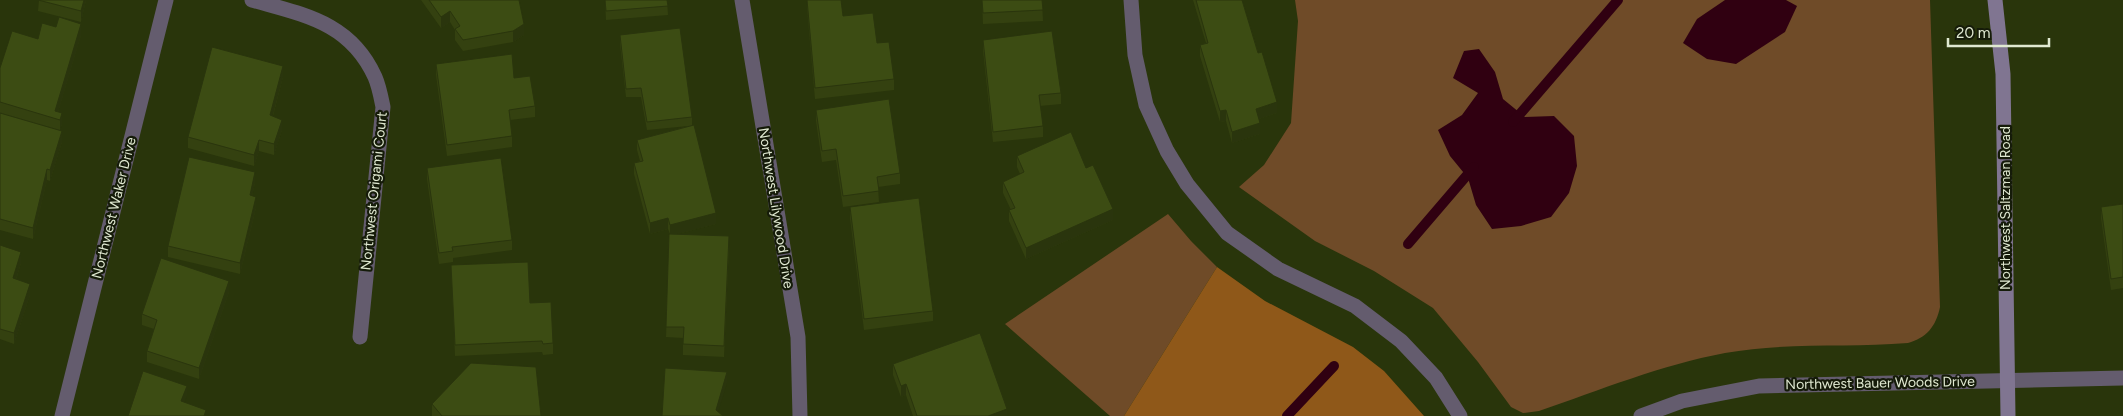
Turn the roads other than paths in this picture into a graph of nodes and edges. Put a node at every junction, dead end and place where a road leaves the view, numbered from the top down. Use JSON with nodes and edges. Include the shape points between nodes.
{"nodes":[{"id":1,"x":166,"y":0,"type":"edge"},
{"id":2,"x":252,"y":0,"type":"edge"},
{"id":3,"x":742,"y":0,"type":"edge"},
{"id":4,"x":1131,"y":0,"type":"edge"},
{"id":5,"x":1995,"y":0,"type":"edge"},
{"id":6,"x":360,"y":337,"type":"dead end"},
{"id":7,"x":2123,"y":378,"type":"edge"},
{"id":8,"x":2006,"y":380,"type":"junction"},
{"id":9,"x":62,"y":416,"type":"edge"},
{"id":10,"x":800,"y":416,"type":"edge"},
{"id":11,"x":1460,"y":416,"type":"edge"},
{"id":12,"x":1642,"y":416,"type":"edge"},
{"id":13,"x":2008,"y":416,"type":"edge"}],
"edges":[{"from":1,"to":9,"type":"street","name":"Northwest Waker Drive"},
{"from":2,"to":6,"type":"street","name":"Northwest Origami Court","via":[[312,17],[339,31],[360,52],[376,78],[383,107]]},
{"from":3,"to":10,"type":"street","name":"Northwest Lilywood Drive","via":[[798,337]]},
{"from":4,"to":11,"type":"street","via":[[1135,55],[1146,106],[1167,151],[1193,191],[1227,233],[1278,269],[1355,306],[1402,341],[1436,378]]},
{"from":5,"to":8,"type":"main road","name":"Northwest Saltzman Road","via":[[2004,74]]},
{"from":7,"to":8,"type":"street","name":"Northwest Bauer Woods Drive"},
{"from":8,"to":12,"type":"street","name":"Northwest Bauer Woods Drive","via":[[1759,386],[1682,401]]},
{"from":8,"to":13,"type":"main road","name":"Northwest Saltzman Road"}]}
